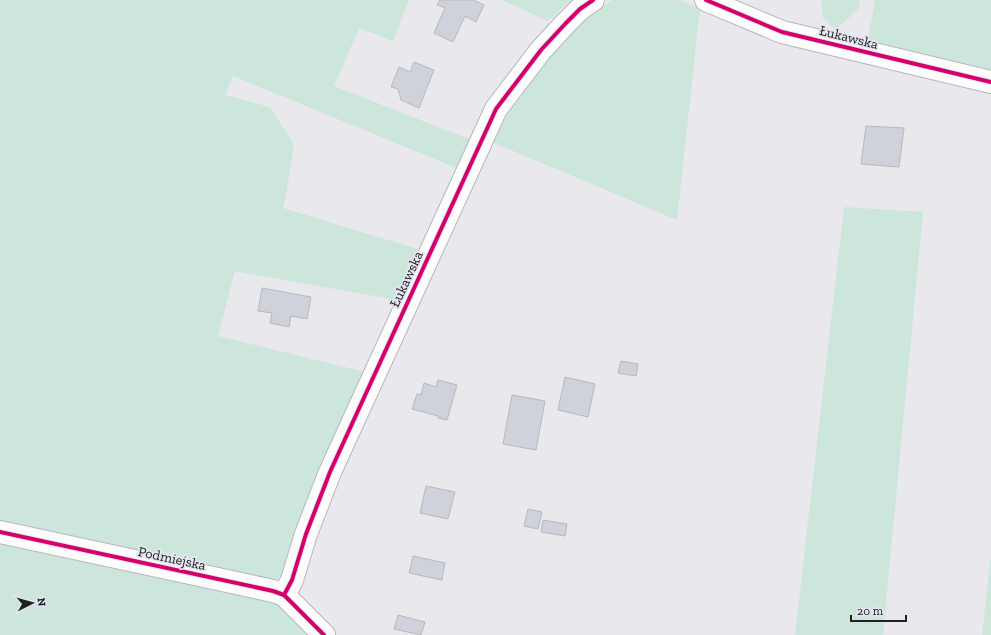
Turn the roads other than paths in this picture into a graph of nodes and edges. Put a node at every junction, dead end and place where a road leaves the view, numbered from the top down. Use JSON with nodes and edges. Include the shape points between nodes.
{"nodes":[{"id":1,"x":593,"y":0,"type":"edge"},
{"id":2,"x":706,"y":0,"type":"edge"},
{"id":3,"x":991,"y":82,"type":"edge"},
{"id":4,"x":0,"y":532,"type":"edge"},
{"id":5,"x":284,"y":595,"type":"junction"},
{"id":6,"x":324,"y":635,"type":"edge"}],
"edges":[{"from":1,"to":5,"type":"street","name":"Łukawska","via":[[580,9],[541,50],[496,109],[330,472],[306,534],[292,580]]},
{"from":2,"to":3,"type":"street","name":"Łukawska","via":[[782,32]]},
{"from":4,"to":5,"type":"street","name":"Podmiejska"},
{"from":5,"to":6,"type":"street","name":"Podmiejska"}]}
